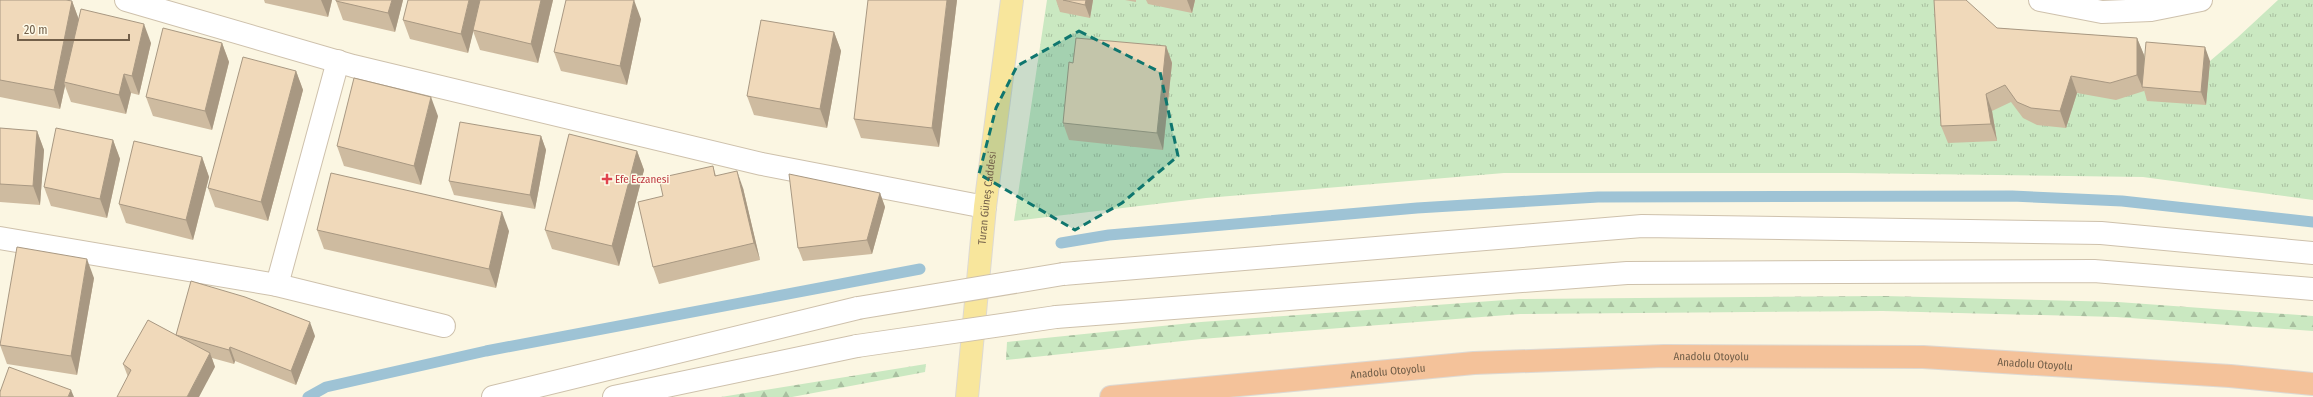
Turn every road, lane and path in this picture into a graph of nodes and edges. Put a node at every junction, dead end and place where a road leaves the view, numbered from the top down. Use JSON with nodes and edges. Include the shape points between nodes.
{"nodes":[{"id":1,"x":126,"y":0,"type":"edge"},
{"id":2,"x":1012,"y":0,"type":"edge"},
{"id":3,"x":2040,"y":0,"type":"edge"},
{"id":4,"x":2201,"y":0,"type":"edge"},
{"id":5,"x":338,"y":61,"type":"junction"},
{"id":6,"x":985,"y":207,"type":"junction"},
{"id":7,"x":0,"y":238,"type":"edge"},
{"id":8,"x":2313,"y":253,"type":"edge"},
{"id":9,"x":277,"y":285,"type":"junction"},
{"id":10,"x":2313,"y":289,"type":"edge"},
{"id":11,"x":444,"y":326,"type":"dead end"},
{"id":12,"x":2313,"y":384,"type":"edge"},
{"id":13,"x":493,"y":397,"type":"edge"},
{"id":14,"x":614,"y":397,"type":"edge"},
{"id":15,"x":967,"y":397,"type":"edge"},
{"id":16,"x":1111,"y":397,"type":"edge"}],
"edges":[{"from":1,"to":5,"type":"street"},
{"from":2,"to":6,"type":"main road","name":"Turan Güneş Caddesi"},
{"from":3,"to":4,"type":"street","via":[[2102,12],[2152,10]]},
{"from":5,"to":6,"type":"street","via":[[762,164]]},
{"from":5,"to":9,"type":"street"},
{"from":6,"to":15,"type":"main road","name":"Turan Güneş Caddesi"},
{"from":7,"to":9,"type":"street"},
{"from":8,"to":13,"type":"street","bridge":true,"via":[[2101,233],[1642,226],[1062,274],[858,308]]},
{"from":9,"to":11,"type":"street"},
{"from":10,"to":14,"type":"street","bridge":true,"via":[[2094,271],[1627,273],[1056,317],[857,346]]},
{"from":12,"to":16,"type":"highway","name":"Anadolu Otoyolu","via":[[2230,376],[1923,357],[1664,356],[1474,363]]}]}
